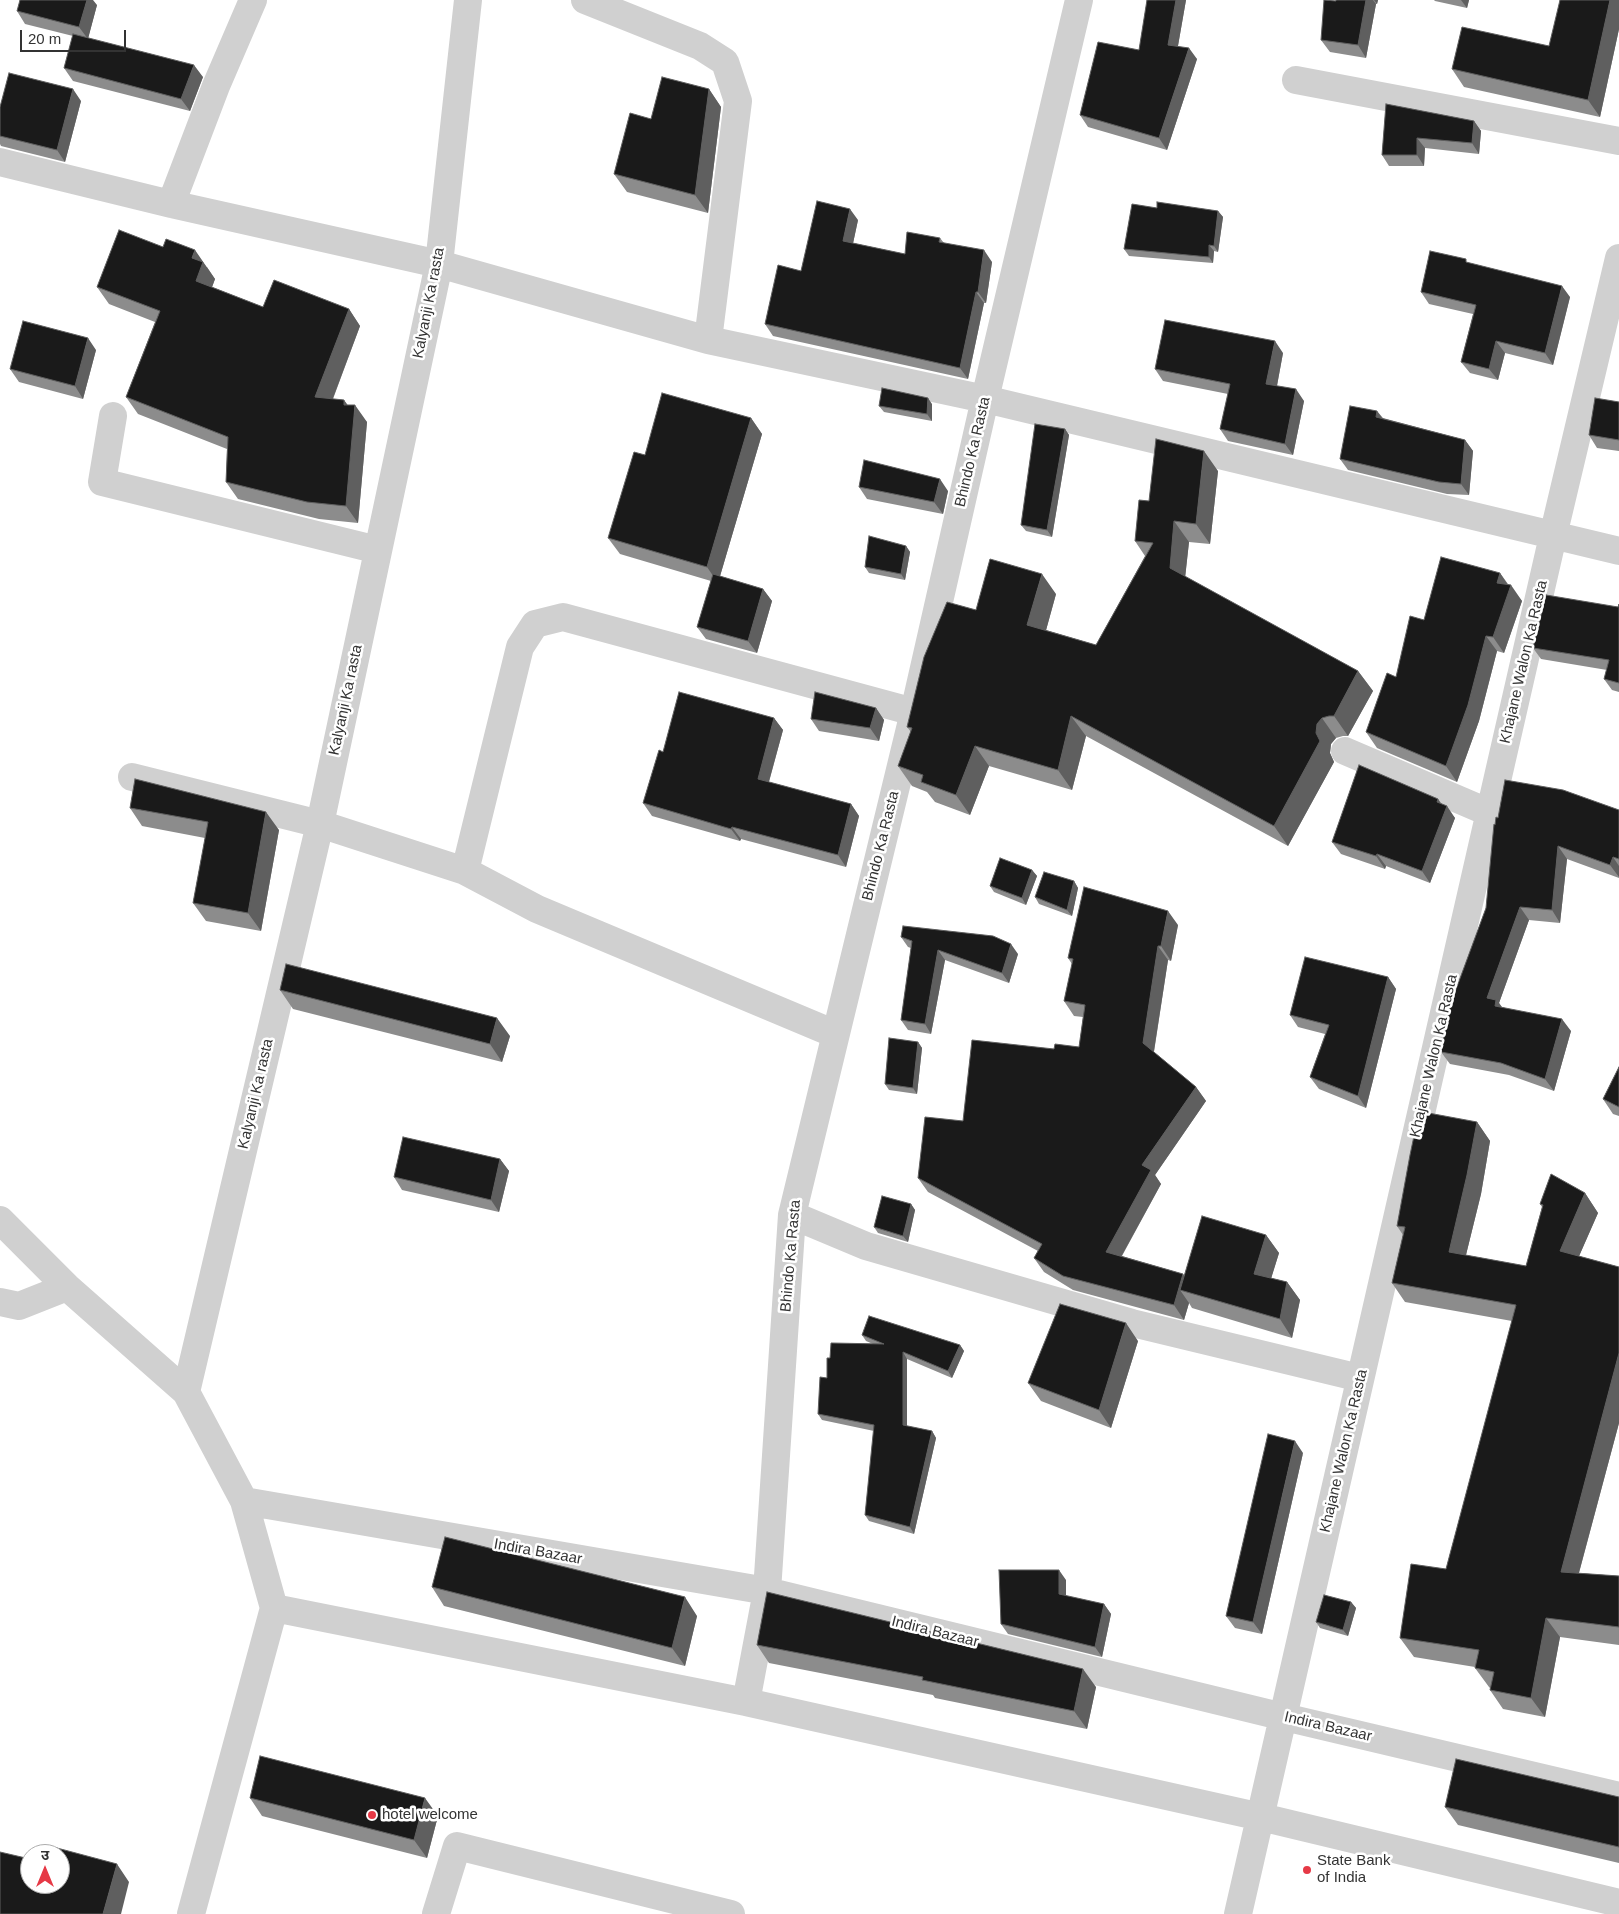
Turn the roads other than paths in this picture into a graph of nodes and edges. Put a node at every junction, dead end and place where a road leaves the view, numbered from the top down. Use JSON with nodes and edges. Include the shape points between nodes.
{"nodes":[{"id":1,"x":253,"y":0,"type":"edge"},
{"id":2,"x":468,"y":0,"type":"edge"},
{"id":3,"x":585,"y":0,"type":"edge"},
{"id":4,"x":1079,"y":0,"type":"edge"},
{"id":5,"x":1296,"y":80,"type":"dead end"},
{"id":6,"x":1619,"y":141,"type":"edge"},
{"id":7,"x":0,"y":162,"type":"edge"},
{"id":8,"x":171,"y":204,"type":"junction"},
{"id":9,"x":1619,"y":258,"type":"edge"},
{"id":10,"x":439,"y":264,"type":"junction"},
{"id":11,"x":708,"y":340,"type":"junction"},
{"id":12,"x":985,"y":399,"type":"junction"},
{"id":13,"x":113,"y":416,"type":"dead end"},
{"id":14,"x":1553,"y":536,"type":"junction"},
{"id":15,"x":378,"y":550,"type":"junction"},
{"id":16,"x":1619,"y":551,"type":"edge"},
{"id":17,"x":914,"y":712,"type":"junction"},
{"id":18,"x":1344,"y":751,"type":"dead end"},
{"id":19,"x":132,"y":777,"type":"dead end"},
{"id":20,"x":1490,"y":813,"type":"junction"},
{"id":21,"x":320,"y":824,"type":"junction"},
{"id":22,"x":465,"y":871,"type":"junction"},
{"id":23,"x":835,"y":1034,"type":"junction"},
{"id":24,"x":792,"y":1215,"type":"junction"},
{"id":25,"x":0,"y":1220,"type":"edge"},
{"id":26,"x":67,"y":1287,"type":"junction"},
{"id":27,"x":0,"y":1302,"type":"edge"},
{"id":28,"x":1360,"y":1378,"type":"junction"},
{"id":29,"x":186,"y":1392,"type":"junction"},
{"id":30,"x":244,"y":1501,"type":"junction"},
{"id":31,"x":767,"y":1591,"type":"junction"},
{"id":32,"x":274,"y":1608,"type":"junction"},
{"id":33,"x":746,"y":1702,"type":"junction"},
{"id":34,"x":1284,"y":1717,"type":"junction"},
{"id":35,"x":1619,"y":1796,"type":"edge"},
{"id":36,"x":1261,"y":1817,"type":"junction"},
{"id":37,"x":1619,"y":1904,"type":"edge"},
{"id":38,"x":191,"y":1914,"type":"edge"},
{"id":39,"x":436,"y":1914,"type":"edge"},
{"id":40,"x":731,"y":1914,"type":"edge"},
{"id":41,"x":1238,"y":1914,"type":"edge"}],
"edges":[{"from":1,"to":8,"type":"street"},
{"from":2,"to":10,"type":"street","name":"Kalyanji Ka rasta"},
{"from":3,"to":11,"type":"street","via":[[700,46],[725,62],[738,101]]},
{"from":4,"to":12,"type":"street","name":"Bhindo Ka Rasta"},
{"from":5,"to":6,"type":"street"},
{"from":7,"to":8,"type":"street"},
{"from":8,"to":10,"type":"street"},
{"from":9,"to":14,"type":"street","name":"Khajane Walon Ka Rasta"},
{"from":10,"to":11,"type":"street"},
{"from":10,"to":15,"type":"street","name":"Kalyanji Ka rasta"},
{"from":11,"to":12,"type":"street"},
{"from":12,"to":14,"type":"street"},
{"from":12,"to":17,"type":"street","name":"Bhindo Ka Rasta"},
{"from":13,"to":15,"type":"street","via":[[102,482]]},
{"from":14,"to":16,"type":"street"},
{"from":14,"to":20,"type":"street","name":"Khajane Walon Ka Rasta"},
{"from":15,"to":21,"type":"street","name":"Kalyanji Ka rasta"},
{"from":17,"to":22,"type":"street","via":[[563,617],[535,624],[520,647]]},
{"from":17,"to":23,"type":"street","name":"Bhindo Ka Rasta"},
{"from":18,"to":20,"type":"street"},
{"from":19,"to":21,"type":"street"},
{"from":20,"to":28,"type":"street","name":"Khajane Walon Ka Rasta"},
{"from":21,"to":22,"type":"street"},
{"from":21,"to":29,"type":"street","name":"Kalyanji Ka rasta"},
{"from":22,"to":23,"type":"street","via":[[556,917]]},
{"from":23,"to":24,"type":"street","name":"Bhindo Ka Rasta"},
{"from":24,"to":28,"type":"street","via":[[866,1246],[1132,1323]]},
{"from":24,"to":31,"type":"street","name":"Bhindo Ka Rasta"},
{"from":25,"to":26,"type":"street"},
{"from":26,"to":27,"type":"street","via":[[19,1306]]},
{"from":26,"to":29,"type":"street"},
{"from":28,"to":34,"type":"street","name":"Khajane Walon Ka Rasta"},
{"from":29,"to":30,"type":"street"},
{"from":30,"to":31,"type":"street","name":"Indira Bazaar"},
{"from":30,"to":32,"type":"street"},
{"from":31,"to":33,"type":"street","name":"Bhindo Ka Rasta"},
{"from":31,"to":34,"type":"street","name":"Indira Bazaar"},
{"from":32,"to":33,"type":"street"},
{"from":32,"to":38,"type":"street"},
{"from":33,"to":36,"type":"street"},
{"from":34,"to":35,"type":"street","name":"Indira Bazaar"},
{"from":34,"to":36,"type":"street","name":"Khajane Walon Ka Rasta"},
{"from":36,"to":37,"type":"street"},
{"from":36,"to":41,"type":"street","name":"Khajane Walon Ka Rasta"},
{"from":39,"to":40,"type":"street","via":[[457,1846]]}]}
